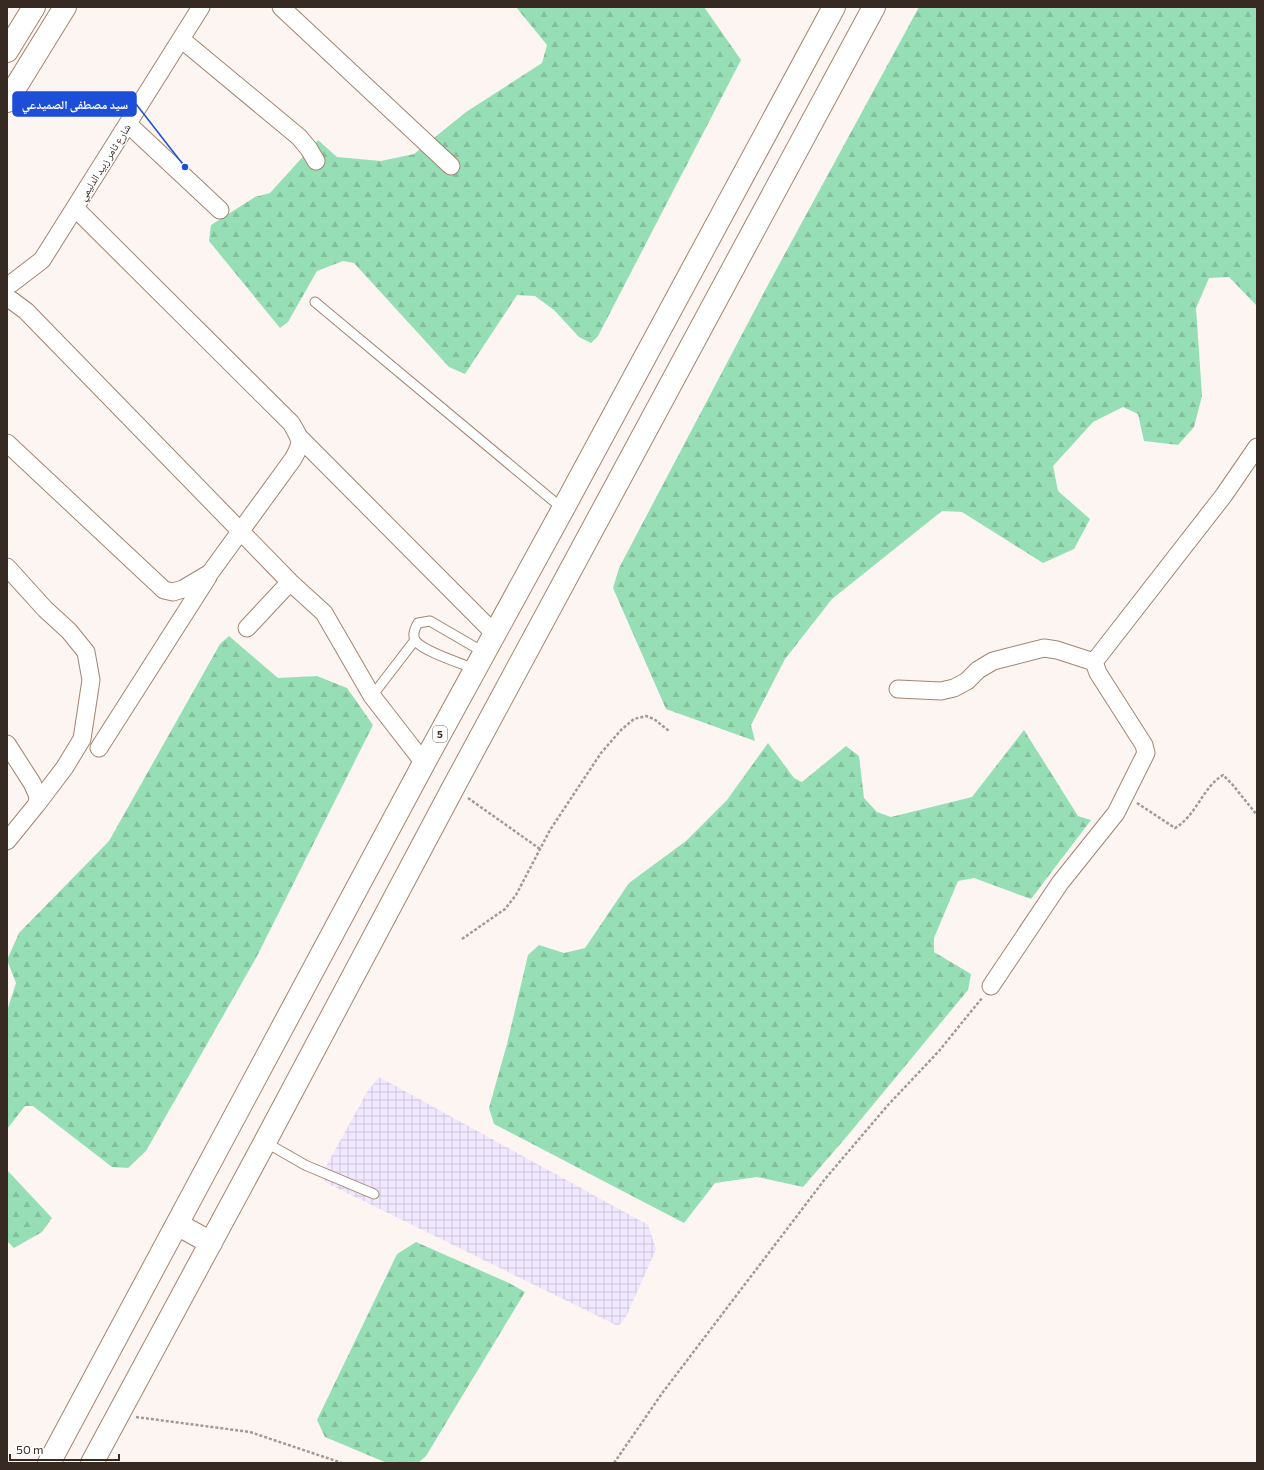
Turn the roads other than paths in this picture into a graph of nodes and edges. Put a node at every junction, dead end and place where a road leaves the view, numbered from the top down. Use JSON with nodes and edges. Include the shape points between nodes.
{"nodes":[{"id":1,"x":34,"y":7,"type":"edge"},
{"id":2,"x":65,"y":7,"type":"edge"},
{"id":3,"x":201,"y":7,"type":"edge"},
{"id":4,"x":281,"y":7,"type":"edge"},
{"id":5,"x":835,"y":7,"type":"edge"},
{"id":6,"x":870,"y":14,"type":"edge"},
{"id":7,"x":181,"y":39,"type":"junction"},
{"id":8,"x":7,"y":51,"type":"edge"},
{"id":9,"x":7,"y":101,"type":"edge"},
{"id":10,"x":128,"y":124,"type":"junction"},
{"id":11,"x":316,"y":161,"type":"dead end"},
{"id":12,"x":451,"y":166,"type":"dead end"},
{"id":13,"x":76,"y":208,"type":"junction"},
{"id":14,"x":220,"y":210,"type":"dead end"},
{"id":15,"x":7,"y":285,"type":"edge"},
{"id":16,"x":7,"y":297,"type":"edge"},
{"id":17,"x":315,"y":302,"type":"dead end"},
{"id":18,"x":299,"y":437,"type":"junction"},
{"id":19,"x":7,"y":443,"type":"edge"},
{"id":20,"x":1257,"y":447,"type":"edge"},
{"id":21,"x":563,"y":509,"type":"junction"},
{"id":22,"x":241,"y":531,"type":"junction"},
{"id":23,"x":7,"y":567,"type":"edge"},
{"id":24,"x":210,"y":573,"type":"junction"},
{"id":25,"x":290,"y":582,"type":"junction"},
{"id":26,"x":247,"y":628,"type":"dead end"},
{"id":27,"x":415,"y":640,"type":"junction"},
{"id":28,"x":485,"y":652,"type":"junction"},
{"id":29,"x":1094,"y":662,"type":"junction"},
{"id":30,"x":898,"y":690,"type":"dead end"},
{"id":31,"x":372,"y":696,"type":"junction"},
{"id":32,"x":7,"y":744,"type":"edge"},
{"id":33,"x":99,"y":748,"type":"dead end"},
{"id":34,"x":424,"y":763,"type":"junction"},
{"id":35,"x":37,"y":804,"type":"junction"},
{"id":36,"x":7,"y":841,"type":"edge"},
{"id":37,"x":991,"y":986,"type":"road end"},
{"id":38,"x":265,"y":1142,"type":"junction"},
{"id":39,"x":374,"y":1194,"type":"dead end"},
{"id":40,"x":177,"y":1224,"type":"junction"},
{"id":41,"x":211,"y":1243,"type":"junction"},
{"id":42,"x":49,"y":1463,"type":"edge"},
{"id":43,"x":92,"y":1463,"type":"edge"}],
"edges":[{"from":1,"to":8,"type":"main road"},
{"from":2,"to":9,"type":"main road"},
{"from":3,"to":7,"type":"street","name":"شارع ثامر زبيد الدليمي"},
{"from":4,"to":12,"type":"street"},
{"from":5,"to":6,"type":"main road"},
{"from":5,"to":21,"type":"main road","number":"5"},
{"from":6,"to":38,"type":"main road"},
{"from":7,"to":10,"type":"street","name":"شارع ثامر زبيد الدليمي"},
{"from":7,"to":11,"type":"street","via":[[299,137]]},
{"from":10,"to":13,"type":"street","name":"شارع ثامر زبيد الدليمي"},
{"from":10,"to":14,"type":"street"},
{"from":13,"to":15,"type":"street","name":"شارع ثامر زبيد الدليمي","via":[[42,260]]},
{"from":13,"to":18,"type":"street","via":[[291,423]]},
{"from":16,"to":22,"type":"street","via":[[26,311]]},
{"from":17,"to":21,"type":"lane"},
{"from":18,"to":22,"type":"street","via":[[300,448]]},
{"from":18,"to":28,"type":"street"},
{"from":19,"to":24,"type":"street","via":[[164,590],[173,592],[183,589]]},
{"from":20,"to":29,"type":"street","via":[[1224,495]]},
{"from":21,"to":28,"type":"main road","number":"5"},
{"from":22,"to":24,"type":"street"},
{"from":22,"to":25,"type":"street"},
{"from":23,"to":35,"type":"street","via":[[86,652],[91,680],[82,738],[65,767]]},
{"from":24,"to":33,"type":"street"},
{"from":25,"to":26,"type":"street"},
{"from":25,"to":31,"type":"street","via":[[324,613]]},
{"from":27,"to":28,"type":"lane","via":[[424,648]]},
{"from":27,"to":28,"type":"lane","via":[[414,630],[418,623],[430,621]]},
{"from":27,"to":31,"type":"lane"},
{"from":28,"to":34,"type":"main road","number":"5"},
{"from":29,"to":30,"type":"street","via":[[1044,648],[993,661],[954,688],[941,691]]},
{"from":29,"to":37,"type":"street","via":[[1098,674],[1144,745],[1146,753],[1116,813],[1060,883]]},
{"from":31,"to":34,"type":"street"},
{"from":32,"to":35,"type":"street","via":[[32,783],[38,796]]},
{"from":34,"to":40,"type":"main road","number":"5"},
{"from":35,"to":36,"type":"street"},
{"from":38,"to":39,"type":"lane","via":[[305,1165]]},
{"from":38,"to":41,"type":"main road"},
{"from":40,"to":41,"type":"main road"},
{"from":40,"to":42,"type":"main road","number":"5"},
{"from":41,"to":43,"type":"main road"}]}
